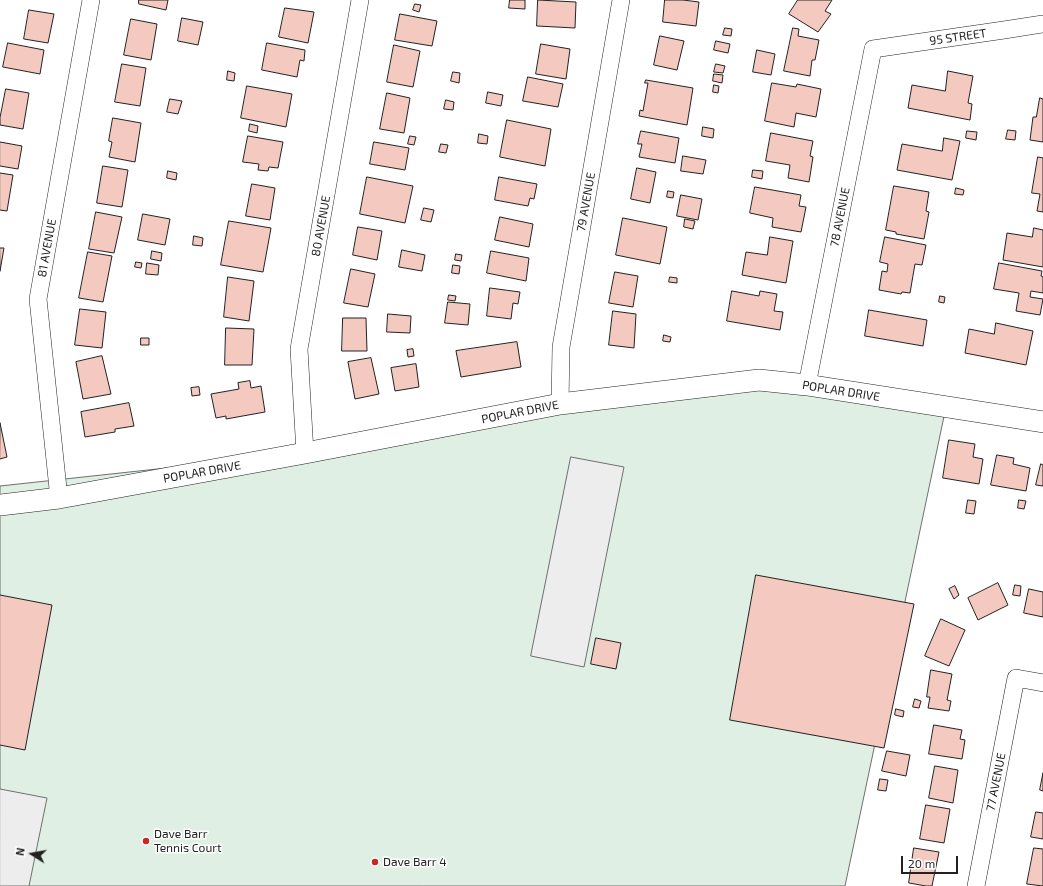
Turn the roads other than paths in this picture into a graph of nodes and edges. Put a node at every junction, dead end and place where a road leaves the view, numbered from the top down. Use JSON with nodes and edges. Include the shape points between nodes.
{"nodes":[{"id":1,"x":91,"y":0,"type":"edge"},
{"id":2,"x":360,"y":0,"type":"edge"},
{"id":3,"x":621,"y":0,"type":"edge"},
{"id":4,"x":1043,"y":24,"type":"edge"},
{"id":5,"x":873,"y":49,"type":"joint"},
{"id":6,"x":807,"y":385,"type":"junction"},
{"id":7,"x":560,"y":404,"type":"junction"},
{"id":8,"x":1043,"y":422,"type":"edge"},
{"id":9,"x":305,"y":453,"type":"junction"},
{"id":10,"x":59,"y":498,"type":"junction"},
{"id":11,"x":0,"y":505,"type":"edge"},
{"id":12,"x":1043,"y":683,"type":"edge"},
{"id":13,"x":976,"y":886,"type":"edge"}],
"edges":[{"from":1,"to":10,"type":"street","name":"81 AVENUE","via":[[38,299]]},
{"from":2,"to":9,"type":"street","name":"80 AVENUE","via":[[299,349]]},
{"from":3,"to":7,"type":"street","name":"79 AVENUE","via":[[561,347]]},
{"from":4,"to":5,"type":"street","name":"95 STREET"},
{"from":5,"to":6,"type":"street","name":"78 AVENUE"},
{"from":6,"to":7,"type":"street","name":"POPLAR DRIVE","via":[[759,380]]},
{"from":6,"to":8,"type":"street","name":"POPLAR DRIVE"},
{"from":7,"to":9,"type":"street","name":"POPLAR DRIVE"},
{"from":9,"to":10,"type":"street","name":"POPLAR DRIVE"},
{"from":10,"to":11,"type":"street","name":"POPLAR DRIVE"},
{"from":12,"to":13,"type":"street","name":"77 AVENUE","via":[[1016,678]]}]}
